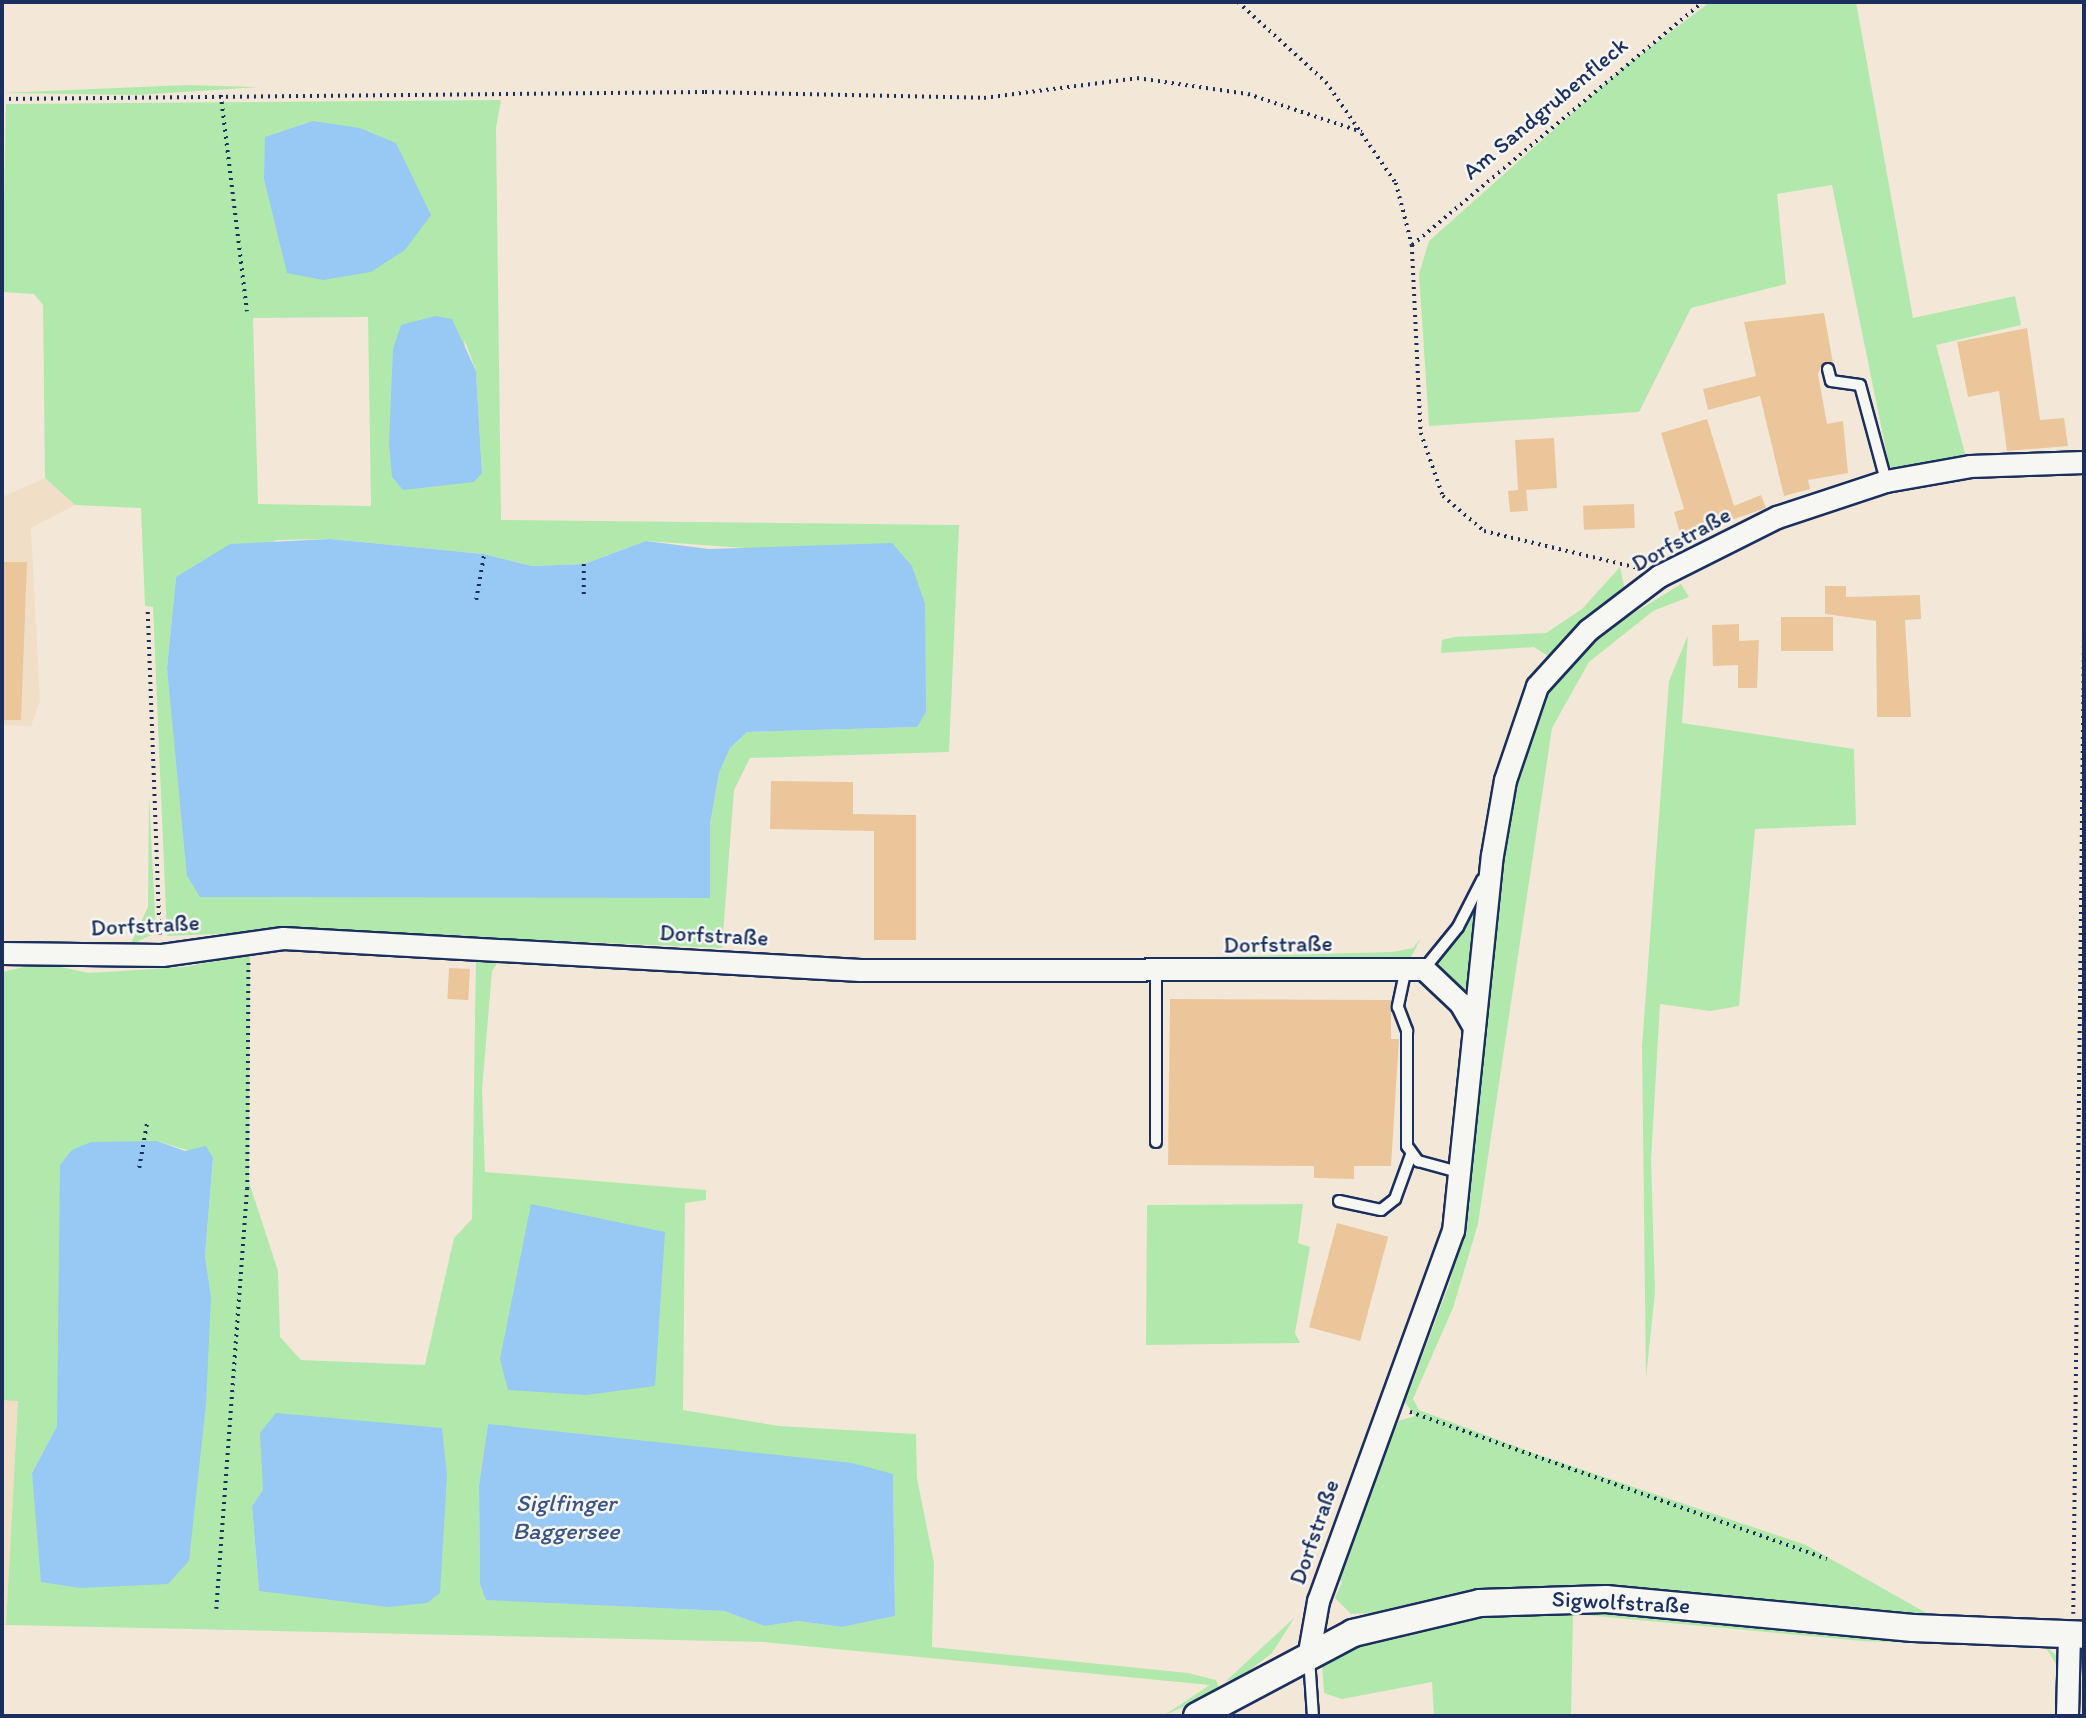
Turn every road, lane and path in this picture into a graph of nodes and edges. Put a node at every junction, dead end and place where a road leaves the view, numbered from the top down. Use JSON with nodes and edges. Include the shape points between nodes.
{"nodes":[{"id":1,"x":1238,"y":2,"type":"edge"},
{"id":2,"x":1703,"y":2,"type":"edge"},
{"id":3,"x":220,"y":95,"type":"junction"},
{"id":4,"x":2,"y":99,"type":"edge"},
{"id":5,"x":1362,"y":132,"type":"junction"},
{"id":6,"x":1412,"y":245,"type":"junction"},
{"id":7,"x":247,"y":311,"type":"dead end"},
{"id":8,"x":1828,"y":369,"type":"dead end"},
{"id":9,"x":2084,"y":463,"type":"edge"},
{"id":10,"x":1886,"y":481,"type":"junction"},
{"id":11,"x":484,"y":554,"type":"dead end"},
{"id":12,"x":584,"y":564,"type":"dead end"},
{"id":13,"x":1659,"y":576,"type":"junction"},
{"id":14,"x":584,"y":595,"type":"dead end"},
{"id":15,"x":476,"y":600,"type":"dead end"},
{"id":16,"x":148,"y":612,"type":"dead end"},
{"id":17,"x":2084,"y":615,"type":"edge"},
{"id":18,"x":1492,"y":855,"type":"junction"},
{"id":19,"x":248,"y":943,"type":"junction"},
{"id":20,"x":2,"y":953,"type":"edge"},
{"id":21,"x":162,"y":955,"type":"junction"},
{"id":22,"x":1415,"y":968,"type":"junction"},
{"id":23,"x":1156,"y":972,"type":"junction"},
{"id":24,"x":1474,"y":1027,"type":"junction"},
{"id":25,"x":147,"y":1122,"type":"dead end"},
{"id":26,"x":1156,"y":1142,"type":"dead end"},
{"id":27,"x":1410,"y":1155,"type":"junction"},
{"id":28,"x":139,"y":1168,"type":"dead end"},
{"id":29,"x":1462,"y":1172,"type":"junction"},
{"id":30,"x":1339,"y":1201,"type":"dead end"},
{"id":31,"x":2076,"y":1213,"type":"junction"},
{"id":32,"x":2084,"y":1213,"type":"edge"},
{"id":33,"x":1391,"y":1406,"type":"junction"},
{"id":34,"x":1827,"y":1559,"type":"dead end"},
{"id":35,"x":216,"y":1609,"type":"dead end"},
{"id":36,"x":2077,"y":1635,"type":"edge"},
{"id":37,"x":1309,"y":1651,"type":"junction"},
{"id":38,"x":1197,"y":1716,"type":"edge"},
{"id":39,"x":1313,"y":1716,"type":"edge"},
{"id":40,"x":2067,"y":1716,"type":"edge"}],
"edges":[{"from":1,"to":5,"type":"path","via":[[1301,56]]},
{"from":2,"to":6,"type":"path","name":"Am Sandgrubenfleck"},
{"from":3,"to":4,"type":"path"},
{"from":3,"to":5,"type":"path","via":[[984,98],[1138,78],[1248,94]]},
{"from":3,"to":7,"type":"path"},
{"from":5,"to":6,"type":"path","via":[[1396,183]]},
{"from":6,"to":13,"type":"path","via":[[1421,433],[1443,496],[1484,531],[1613,558]]},
{"from":8,"to":10,"type":"lane","via":[[1830,381],[1860,385]]},
{"from":9,"to":10,"type":"street","name":"Dorfstraße","via":[[1970,466]]},
{"from":10,"to":13,"type":"street","name":"Dorfstraße","via":[[1777,517]]},
{"from":11,"to":15,"type":"path"},
{"from":12,"to":14,"type":"path"},
{"from":13,"to":18,"type":"street","name":"Dorfstraße","via":[[1588,630],[1537,686],[1505,780]]},
{"from":16,"to":21,"type":"path"},
{"from":17,"to":31,"type":"path"},
{"from":18,"to":22,"type":"lane","name":"Dorfstraße","via":[[1458,927]]},
{"from":18,"to":24,"type":"street","name":"Dorfstraße"},
{"from":19,"to":21,"type":"street","name":"Dorfstraße"},
{"from":19,"to":23,"type":"street","name":"Dorfstraße","via":[[283,938],[422,943],[860,970]]},
{"from":19,"to":35,"type":"path","via":[[247,1189]]},
{"from":20,"to":21,"type":"street","name":"Dorfstraße"},
{"from":22,"to":23,"type":"street","name":"Dorfstraße"},
{"from":22,"to":24,"type":"street","via":[[1460,1003]]},
{"from":22,"to":27,"type":"lane","via":[[1398,1007],[1407,1031]]},
{"from":23,"to":26,"type":"lane"},
{"from":24,"to":29,"type":"street","name":"Dorfstraße"},
{"from":25,"to":28,"type":"path"},
{"from":27,"to":29,"type":"lane"},
{"from":27,"to":30,"type":"lane","via":[[1395,1199],[1381,1210]]},
{"from":29,"to":33,"type":"street","name":"Dorfstraße","via":[[1453,1231]]},
{"from":31,"to":32,"type":"path"},
{"from":31,"to":36,"type":"path"},
{"from":33,"to":34,"type":"path"},
{"from":33,"to":37,"type":"street","name":"Dorfstraße","via":[[1318,1601]]},
{"from":36,"to":37,"type":"street","name":"Sigwolfstraße","via":[[1549,1598],[1422,1614]]},
{"from":36,"to":40,"type":"street"},
{"from":37,"to":38,"type":"street","name":"Sigwolfstraße"},
{"from":37,"to":39,"type":"lane"}]}
